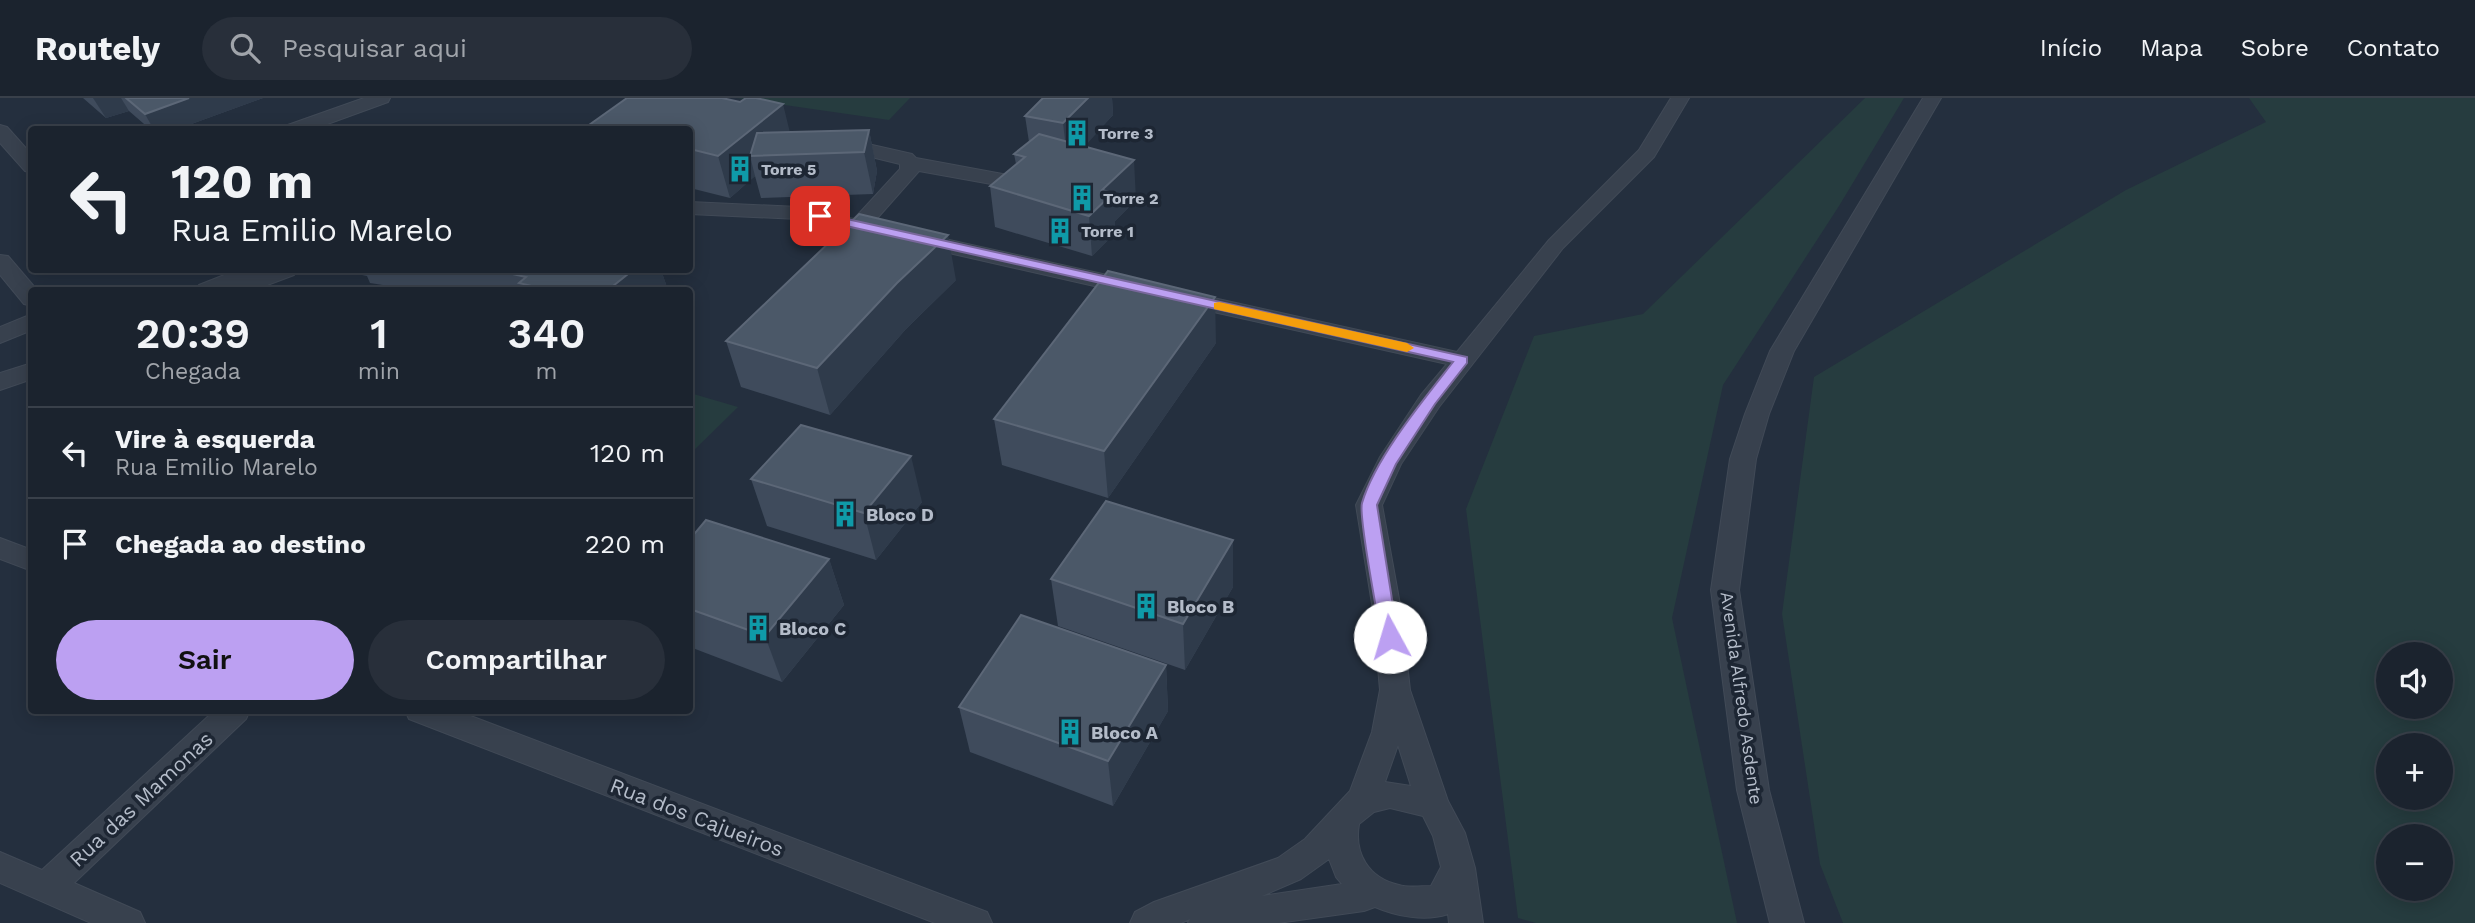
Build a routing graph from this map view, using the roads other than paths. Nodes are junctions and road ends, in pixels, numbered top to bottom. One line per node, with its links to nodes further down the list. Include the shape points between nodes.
1 (381, 98): 4 (street)
2 (1680, 98): 20 (street, via 1647,153 1556,244)
3 (1932, 98): 39 (street, Avenida Alfredo Asdente, via 1782,351 1744,459 1725,590 1752,790)
4 (303, 126)
5 (820, 139): 8 (street, via 905,158)
6 (3, 140): 7 (street)
7 (28, 163)
8 (910, 163): 9 (street); 11 (street, via 910,170)
9 (1008, 181)
10 (693, 208): 11 (street)
11 (867, 218): 20 (street, via 937,234 1020,262)
12 (0, 261): 17 (street)
13 (248, 273): 15 (street)
14 (273, 273): 16 (street)
15 (214, 287)
16 (243, 287)
17 (28, 294)
18 (28, 323): 19 (street)
19 (0, 336)
20 (1462, 360): 25 (street, via 1389,463 1369,505)
21 (28, 372): 22 (street)
22 (0, 382)
23 (0, 548): 24 (street)
24 (28, 559)
25 (1395, 690): 28 (street); 29 (street, via 1387,732)
26 (231, 714): 32 (street, Rua das Mamonas)
27 (430, 714): 35 (street, Rua dos Cajueiros)
28 (1433, 804): 29 (street, via 1396,796 1378,798); 31 (street, via 1449,834)
29 (1355, 811): 33 (street, via 1338,840 1340,866); 36 (street, via 1306,858 1266,878 1167,911)
30 (0, 867): 32 (street)
31 (1458, 868): 33 (street, via 1441,901 1423,908 1382,905); 38 (street)
32 (47, 887): 34 (street)
33 (1364, 896): 37 (street)
34 (128, 923)
35 (975, 923)
36 (1147, 923)
37 (1205, 923)
38 (1466, 923)
39 (1787, 923)

